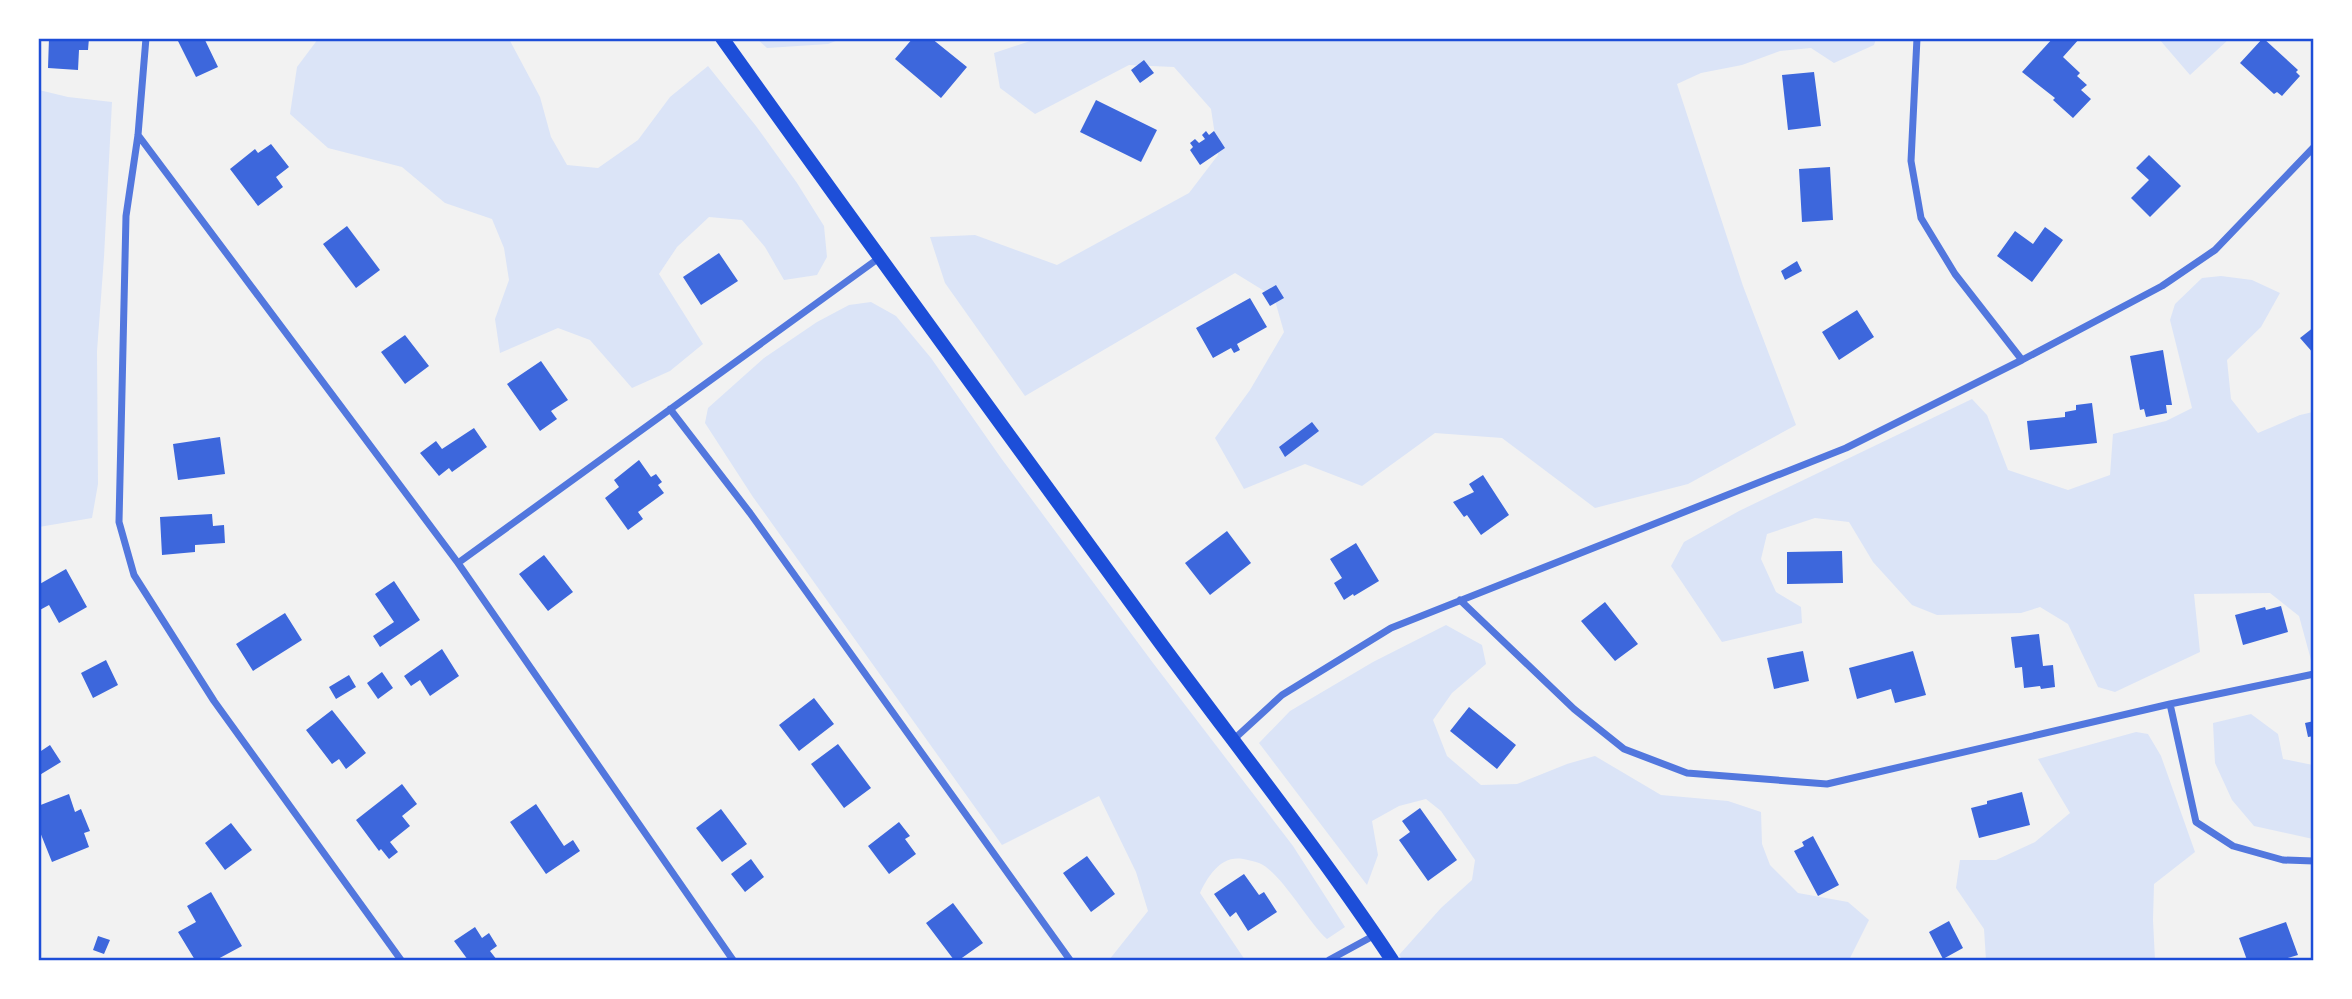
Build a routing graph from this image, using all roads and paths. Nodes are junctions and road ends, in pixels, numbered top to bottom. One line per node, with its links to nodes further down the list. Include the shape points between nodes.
1 (146, 38): 4 (street)
2 (722, 38): 6 (main road)
3 (1917, 38): 7 (street, via 1911,161 1921,218 1955,274)
4 (138, 135): 9 (street); 16 (street, via 126,216 119,522 134,575 214,701)
5 (2314, 147): 7 (street, via 2215,250 2162,286)
6 (879, 258): 8 (street); 13 (main road)
7 (2022, 360): 10 (street, via 1846,448)
8 (670, 409): 9 (street); 18 (street, via 750,513)
9 (458, 563): 17 (street)
10 (1460, 600): 12 (street, via 1574,709 1624,749 1687,773 1826,784); 13 (street, via 1391,628 1282,695)
11 (2314, 674): 12 (street)
12 (2170, 704): 14 (street, via 2196,822 2233,846 2283,860)
13 (1233, 740): 15 (main road)
14 (2314, 861)
15 (1375, 935): 19 (street); 20 (main road)
16 (401, 961)
17 (733, 961)
18 (1070, 961)
19 (1329, 961)
20 (1392, 961)

